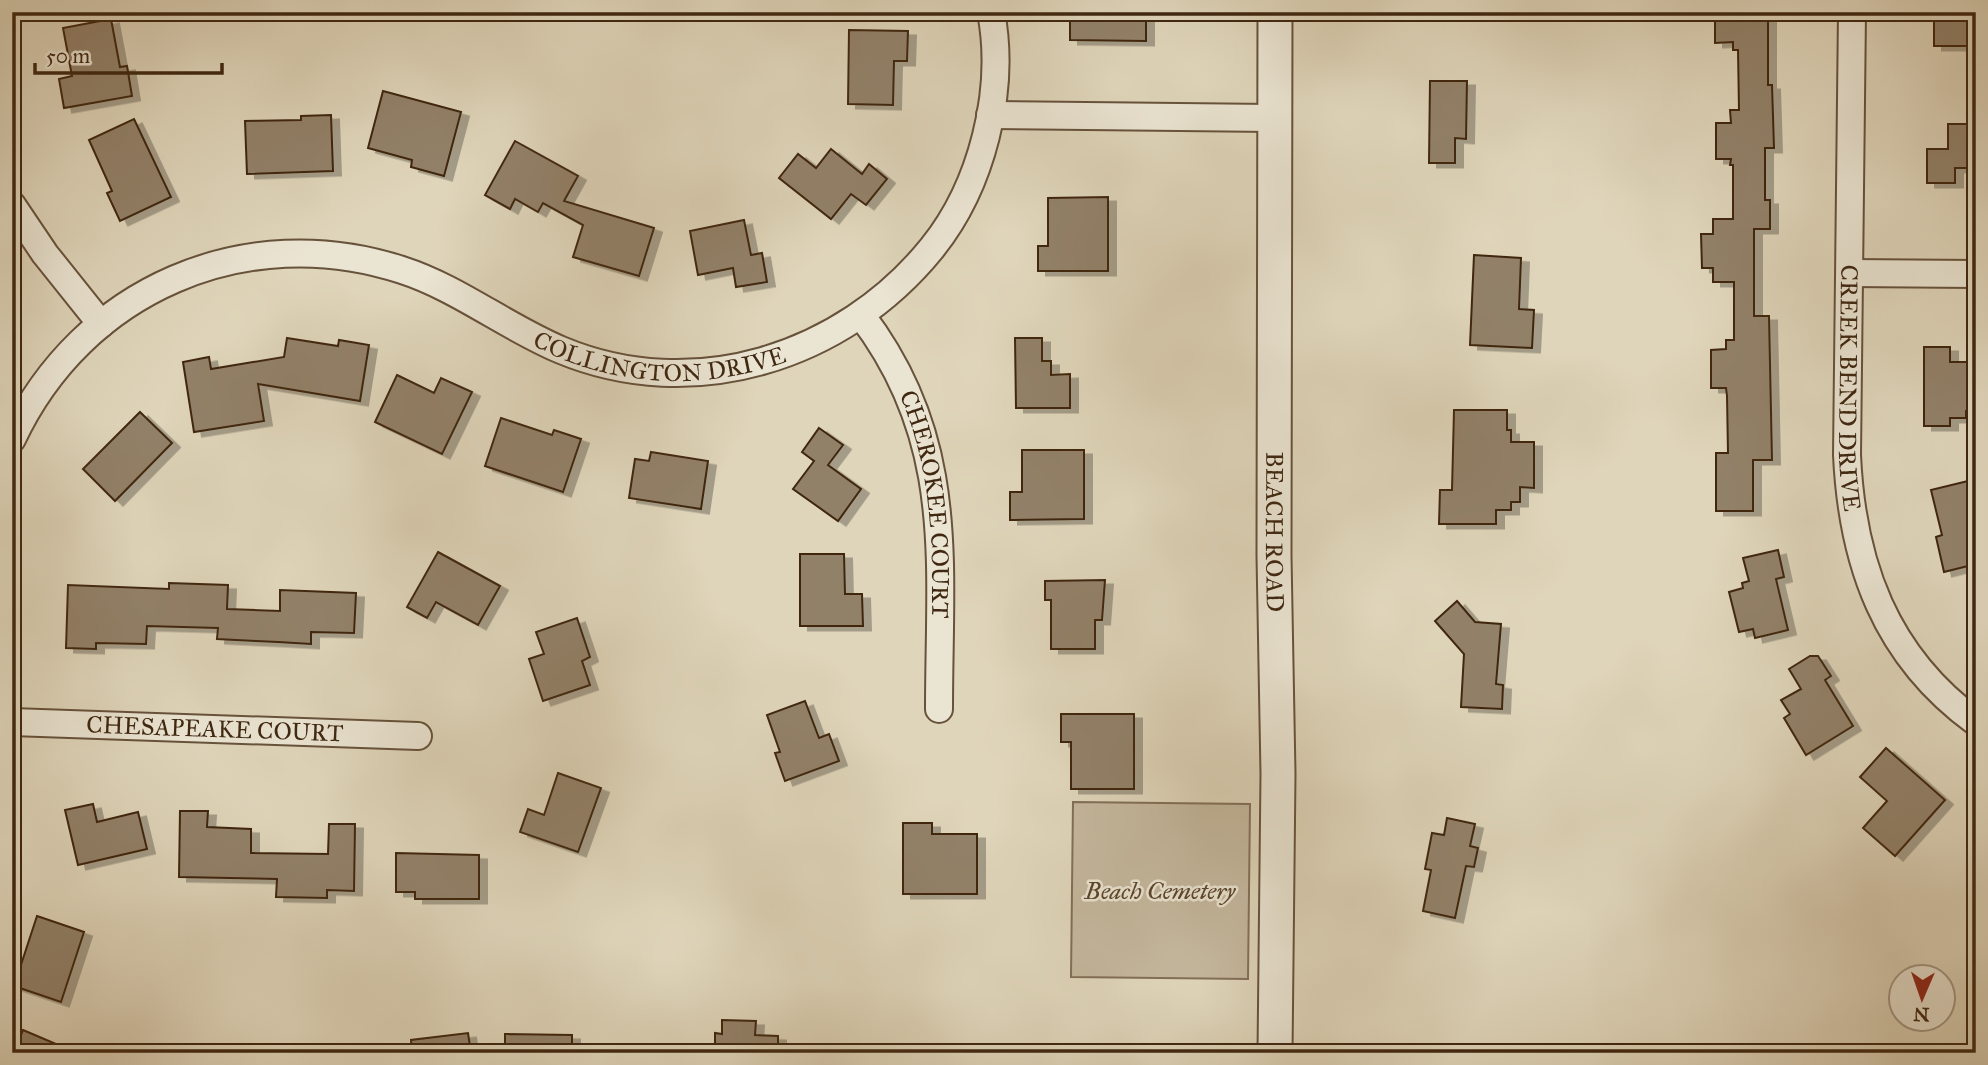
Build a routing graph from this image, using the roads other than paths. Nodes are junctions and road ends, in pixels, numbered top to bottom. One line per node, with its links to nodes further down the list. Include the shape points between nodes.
1 (991, 12): 4 (street, COLLINGTON DRIVE, via 995,62)
2 (1275, 12): 5 (street, BEACH ROAD)
3 (1852, 12): 7 (street, CREEK BEND DRIVE)
4 (990, 115): 5 (street); 9 (street, COLLINGTON DRIVE, via 966,190 936,243 904,279)
5 (1274, 118): 16 (street, BEACH ROAD)
6 (12, 205): 10 (street, via 37,245)
7 (1850, 273): 8 (street); 14 (street, CREEK BEND DRIVE, via 1847,465 1861,559 1897,639 1934,684)
8 (1976, 274)
9 (860, 315): 10 (street, COLLINGTON DRIVE, via 802,350 742,368 702,373 630,370 562,351 405,271 369,261 300,253 232,260 194,271 160,284); 12 (street, CHEROKEE COURT, via 905,383 929,452 937,522)
10 (101, 324): 11 (street, COLLINGTON DRIVE, via 55,369)
11 (12, 439)
12 (939, 709)
13 (12, 722): 15 (street, CHESAPEAKE COURT)
14 (1976, 722)
15 (418, 736)
16 (1275, 1053)

